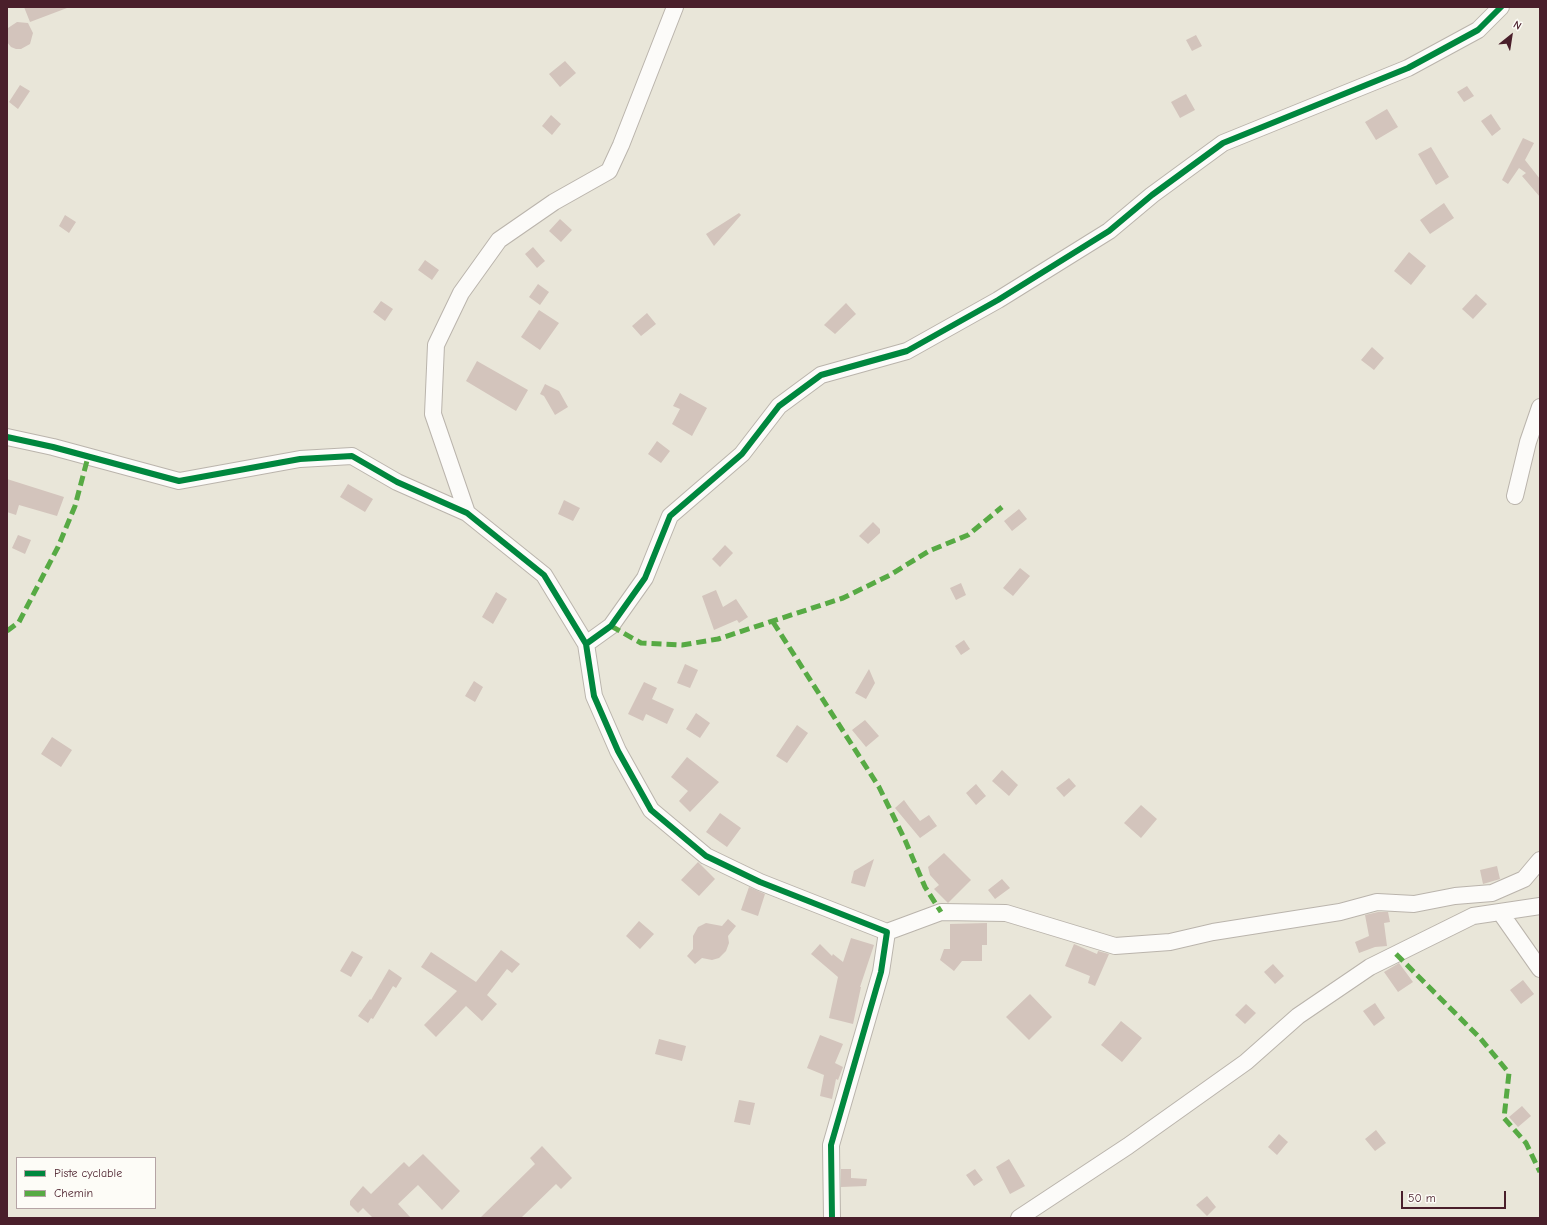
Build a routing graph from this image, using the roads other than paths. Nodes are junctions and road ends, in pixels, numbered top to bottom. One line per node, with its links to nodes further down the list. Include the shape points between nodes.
1 (675, 7): 6 (street, via 621,145 608,171 554,202 499,240 461,293 436,345 433,414)
2 (1501, 7): 7 (street, via 1478,30 1408,68 1223,143 1152,195 1109,231 998,300 907,351 821,375 779,406 742,454 670,516 645,578 611,626)
3 (1540, 407): 5 (street, via 1528,442)
4 (7, 437): 6 (street, via 179,481 300,459 352,456 397,482)
5 (1515, 496)
6 (467, 513): 7 (street, via 544,575)
7 (586, 644): 11 (street, via 594,696 618,751 651,810 706,856 760,882)
8 (1540, 860): 11 (street, via 1524,879 1492,893 1455,896 1414,904 1377,902 1340,912 1213,932 1170,942 1115,946 1006,913 941,912)
9 (1540, 906): 10 (street)
10 (1500, 912): 12 (street); 14 (street, via 1473,916 1370,967 1298,1016 1246,1062 1128,1146)
11 (887, 932): 13 (street, via 881,972 832,1145)
12 (1540, 969)
13 (832, 1218)
14 (1019, 1218)

